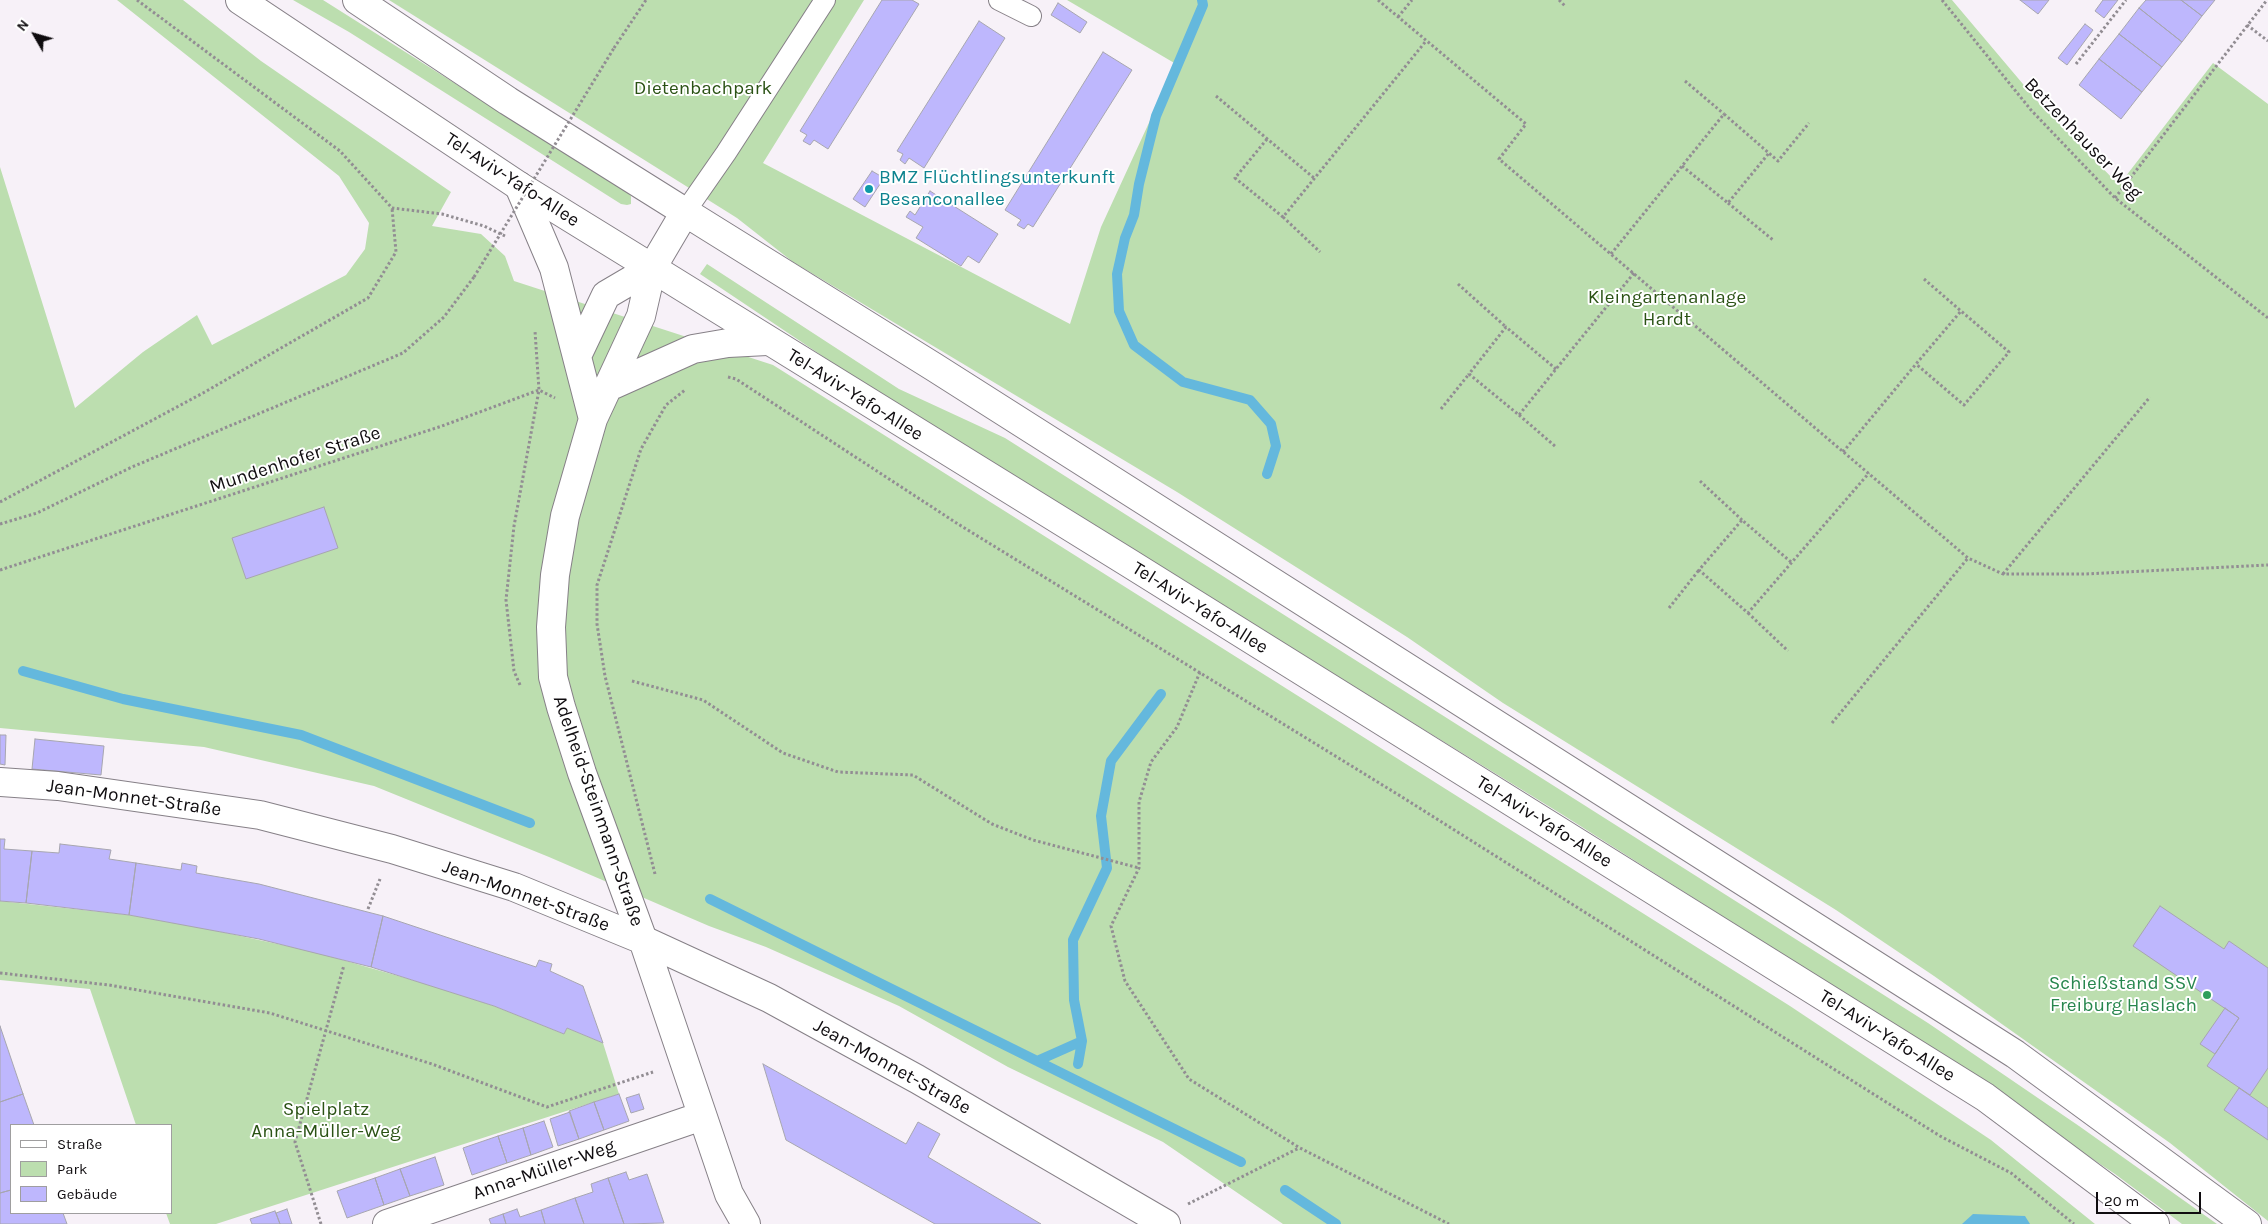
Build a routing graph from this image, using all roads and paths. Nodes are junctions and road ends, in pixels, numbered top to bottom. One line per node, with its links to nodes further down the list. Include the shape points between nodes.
1 (137, 0): 31 (path, via 340,151)
2 (240, 0): 28 (main road, Tel-Aviv-Yafo-Allee)
3 (357, 0): 32 (main road, via 508,101)
4 (646, 0): 65 (path, bridge, via 474,277 444,317 402,353 132,467 37,514)
5 (825, 0): 32 (lane)
6 (999, 0): 14 (lane)
7 (1378, 0): 15 (path)
8 (1412, 0): 15 (path)
9 (1559, 0): 13 (path)
10 (1942, 0): 29 (path, Betzenhauser Weg, via 2031,110)
11 (2126, 0): 19 (path)
12 (2267, 0): 16 (path)
13 (1565, 6)
14 (1031, 16)
15 (1398, 17): 17 (path)
16 (2247, 25): 18 (path); 29 (path)
17 (1426, 41): 27 (path); 37 (path, via 1526,124 1500,159)
18 (2268, 41)
19 (2076, 64)
20 (1685, 81): 22 (path)
21 (1216, 96): 24 (path)
22 (1724, 114): 25 (path); 26 (path)
23 (1809, 123): 25 (path, via 1778,161)
24 (1267, 139): 27 (path); 33 (path, via 1235,178)
25 (1769, 153): 30 (path)
26 (1682, 166): 30 (path); 37 (path)
27 (1314, 178): 33 (path)
28 (519, 186): 38 (main road, Tel-Aviv-Yafo-Allee); 47 (main road, via 554,268)
29 (2115, 198): 43 (path, Betzenhauser Weg)
30 (1728, 203): 34 (path)
31 (392, 208): 35 (path, via 442,214 484,226); 63 (path, via 396,252 368,298 202,393)
32 (685, 212): 38 (main road); 97 (main road, via 2015,1054)
33 (1282, 217): 36 (path)
34 (1773, 240)
35 (512, 242)
36 (1320, 252)
37 (1612, 254): 39 (path)
38 (652, 268): 46 (main road, Tel-Aviv-Yafo-Allee); 47 (main road, via 606,294); 52 (main road, Adelheid-Steinmann-Straße, via 641,316)
39 (1634, 273): 49 (path); 60 (path)
40 (1924, 279): 42 (path)
41 (1458, 284): 45 (path)
42 (1961, 311): 48 (path); 48 (path, via 2009,352 1964,404)
43 (2268, 318)
44 (534, 324): 54 (path)
45 (1506, 328): 49 (path); 50 (path)
46 (767, 341): 52 (main road, via 693,349); 96 (main road, Tel-Aviv-Yafo-Allee, via 1985,1097)
47 (577, 356): 58 (main road)
48 (1916, 364): 60 (path)
49 (1556, 370): 57 (path)
50 (1469, 374): 56 (path); 57 (path)
51 (726, 377): 75 (path, via 736,379 958,524)
52 (606, 388): 58 (main road, Adelheid-Steinmann-Straße)
53 (687, 388): 80 (path, via 666,404 641,449 598,585 597,624 605,676)
54 (539, 390): 58 (path); 69 (path, Mundenhofer Straße, via 442,426)
55 (2150, 397): 71 (path)
56 (1440, 409)
57 (1519, 415): 59 (path)
58 (593, 418): 81 (main road, Adelheid-Steinmann-Straße, via 565,516 555,575 551,627 553,677 582,773)
59 (1556, 447)
60 (1843, 452): 61 (path)
61 (1869, 473): 66 (path); 67 (path)
62 (1700, 481): 64 (path)
63 (0, 502)
64 (1742, 520): 67 (path); 70 (path)
65 (0, 524)
66 (1968, 558): 71 (path); 77 (path)
67 (1791, 562): 73 (path)
68 (2268, 565): 71 (path, via 2085,574)
69 (0, 570)
70 (1698, 570): 72 (path); 73 (path)
71 (2003, 574)
72 (1669, 608)
73 (1748, 613): 74 (path)
74 (1788, 652)
75 (1200, 672): 79 (path, via 1177,727 1150,762 1139,802); 95 (path, via 1940,1136 2011,1173)
76 (632, 681): 79 (path, via 703,700 783,753 838,772 913,775 992,824 1033,840)
77 (1832, 722)
78 (0, 782): 81 (main road, Jean-Monnet-Straße, via 58,786 260,816 392,849 514,887)
79 (1139, 868): 87 (path, via 1111,926 1125,981 1189,1079)
80 (657, 881)
81 (643, 940): 85 (main road, Adelheid-Steinmann-Straße); 89 (main road, Jean-Monnet-Straße, via 769,998)
82 (344, 964): 84 (path)
83 (0, 973): 84 (path, via 109,985 270,1013)
84 (327, 1030): 85 (path, via 432,1064 547,1107); 90 (path, via 294,1142)
85 (685, 1062): 86 (main road, Adelheid-Steinmann-Straße)
86 (702, 1116): 88 (main road, Adelheid-Steinmann-Straße); 91 (main road, Anna-Müller-Weg)
87 (1300, 1148): 89 (path); 94 (path)
88 (729, 1194): 92 (main road, Adelheid-Steinmann-Straße); 93 (main road, Adelheid-Steinmann-Straße)
89 (1162, 1221)
90 (321, 1224)
91 (387, 1224)
92 (733, 1224)
93 (746, 1224)
94 (1449, 1224)
95 (2074, 1224)
96 (2155, 1224)
97 (2247, 1224)

